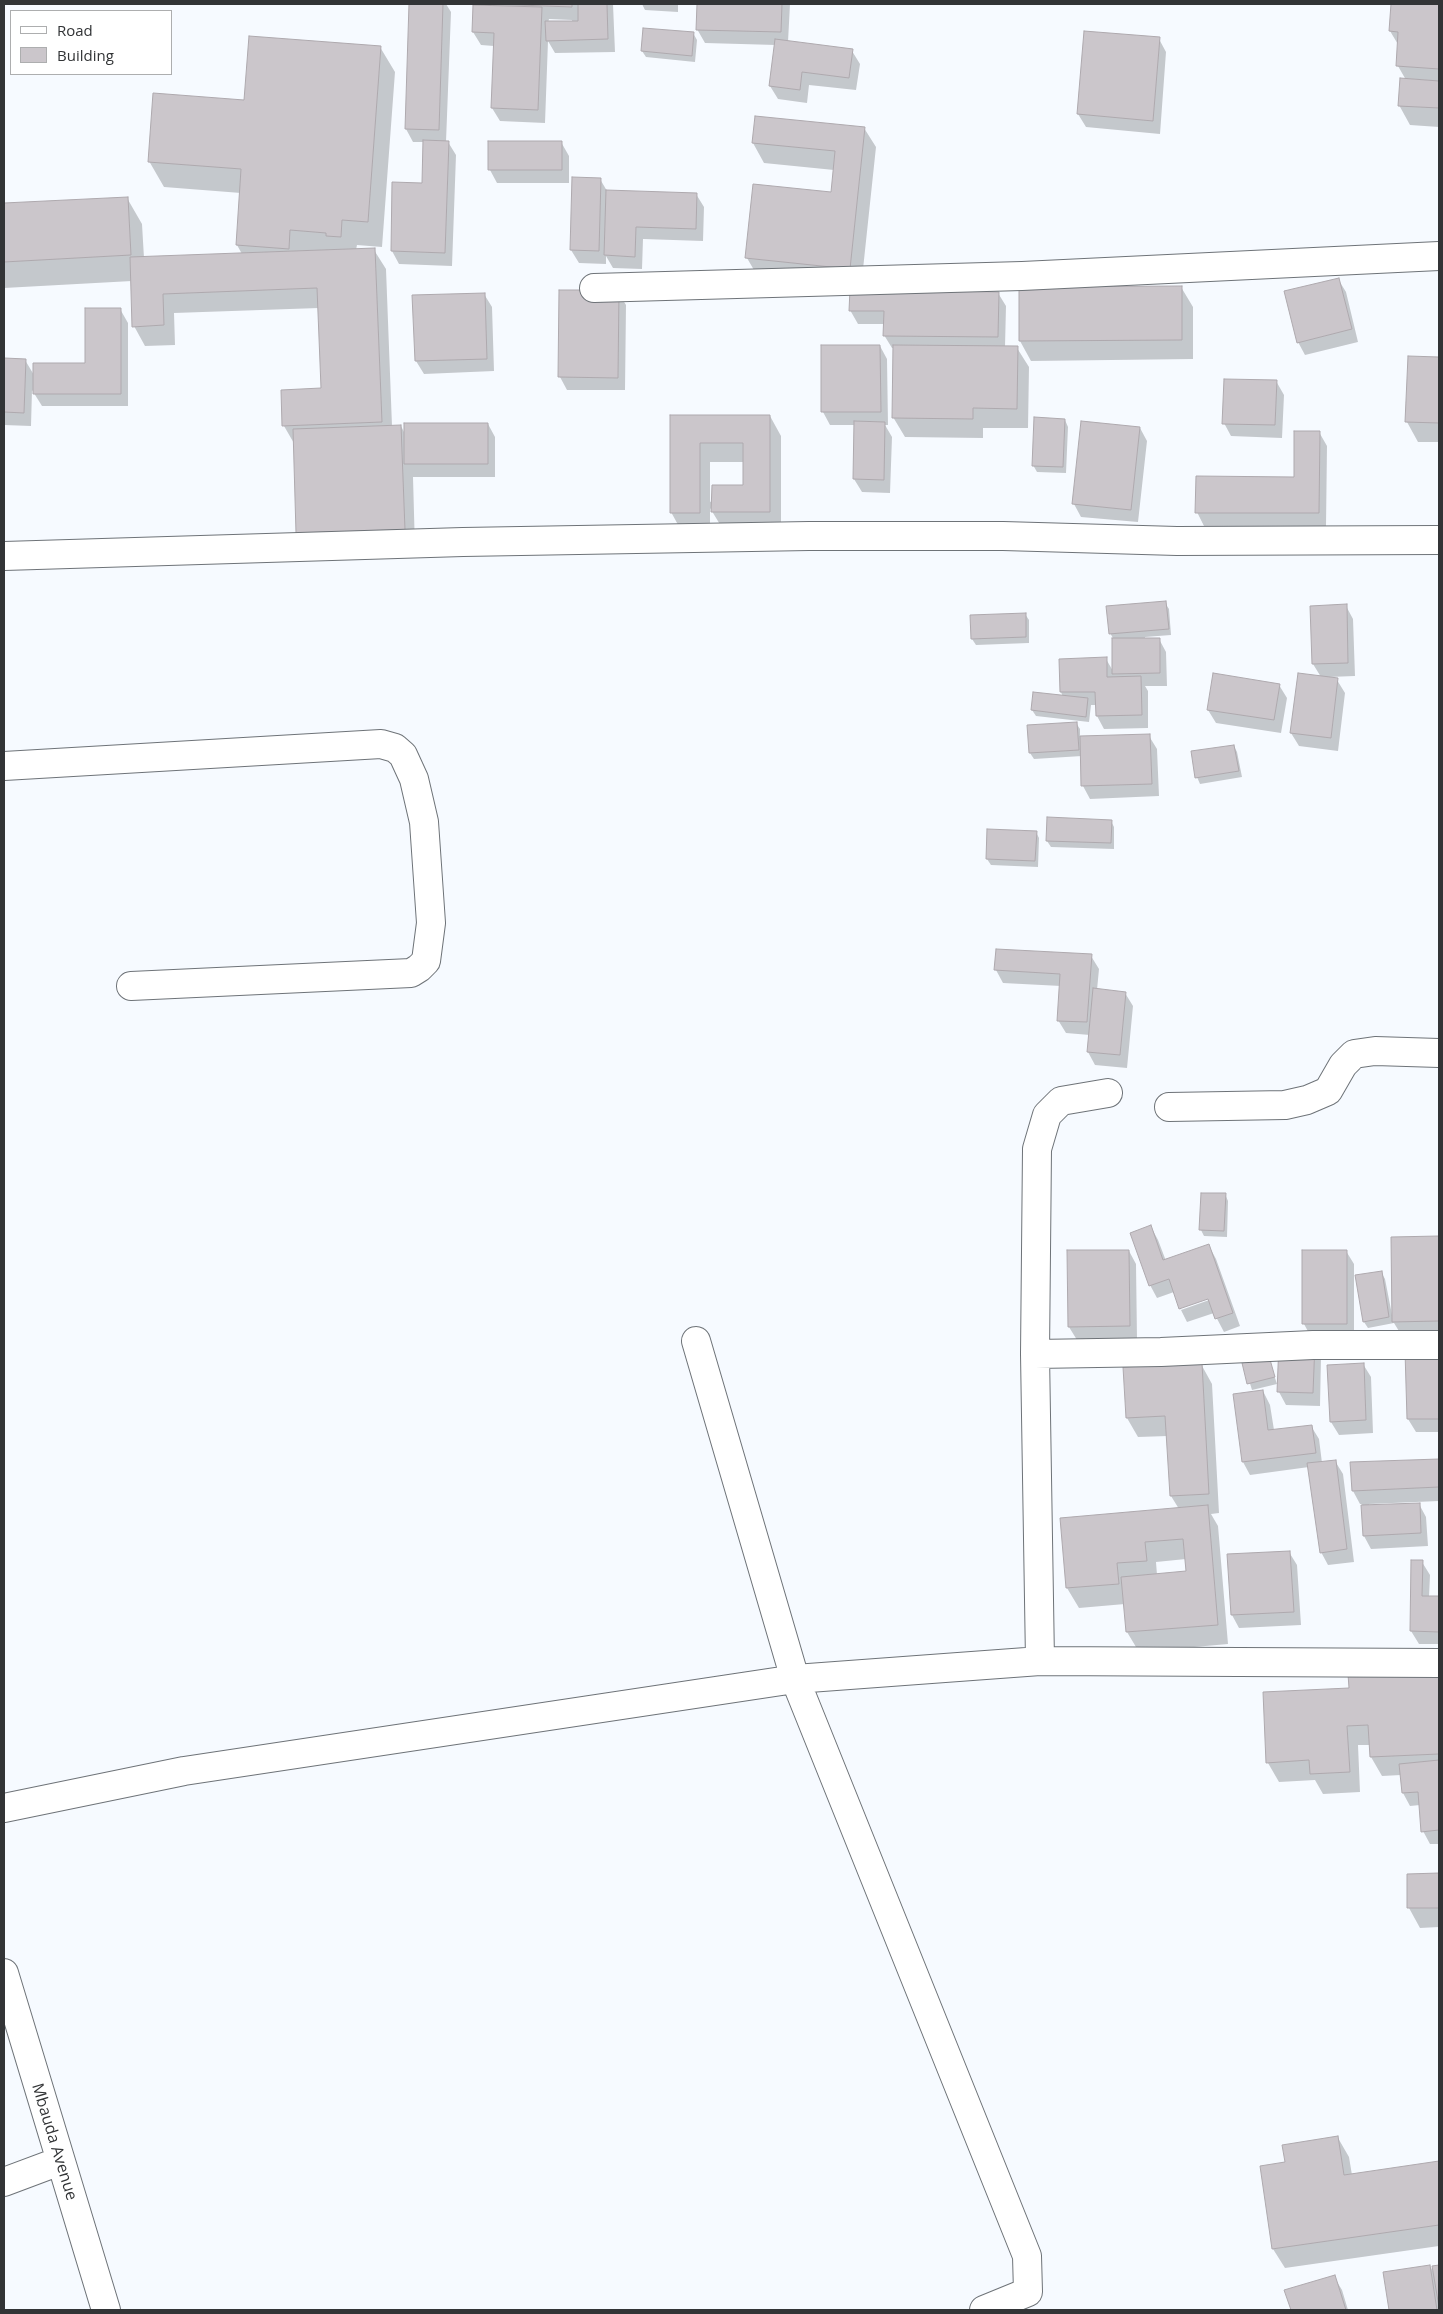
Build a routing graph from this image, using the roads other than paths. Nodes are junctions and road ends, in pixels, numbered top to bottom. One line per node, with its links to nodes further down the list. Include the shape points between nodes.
1 (1439, 256): 2 (street, via 1022,276)
2 (594, 288)
3 (1439, 540): 4 (street, via 1178,541 1003,536 809,536 463,542)
4 (4, 556)
5 (4, 766): 6 (street, via 381,744 395,748 403,755 414,779 424,822 432,923 426,961 419,968 411,973)
6 (130, 986)
7 (1439, 1053): 9 (street, via 1375,1051 1354,1054 1343,1065 1328,1091 1285,1105)
8 (1108, 1092): 12 (street, via 1061,1102 1048,1116 1037,1149)
9 (1169, 1107)
10 (696, 1341): 15 (street)
11 (1439, 1345): 12 (street, via 1313,1345)
12 (1035, 1354): 13 (street)
13 (1040, 1661): 14 (street); 15 (street)
14 (1439, 1663)
15 (795, 1679): 16 (street, via 184,1770); 21 (street, via 1027,2256 1028,2292)
16 (4, 1808)
17 (4, 1973): 18 (street, Mbauda Avenue)
18 (60, 2161): 19 (street); 20 (street, Mbauda Avenue)
19 (4, 2182)
20 (106, 2310)
21 (984, 2310)

